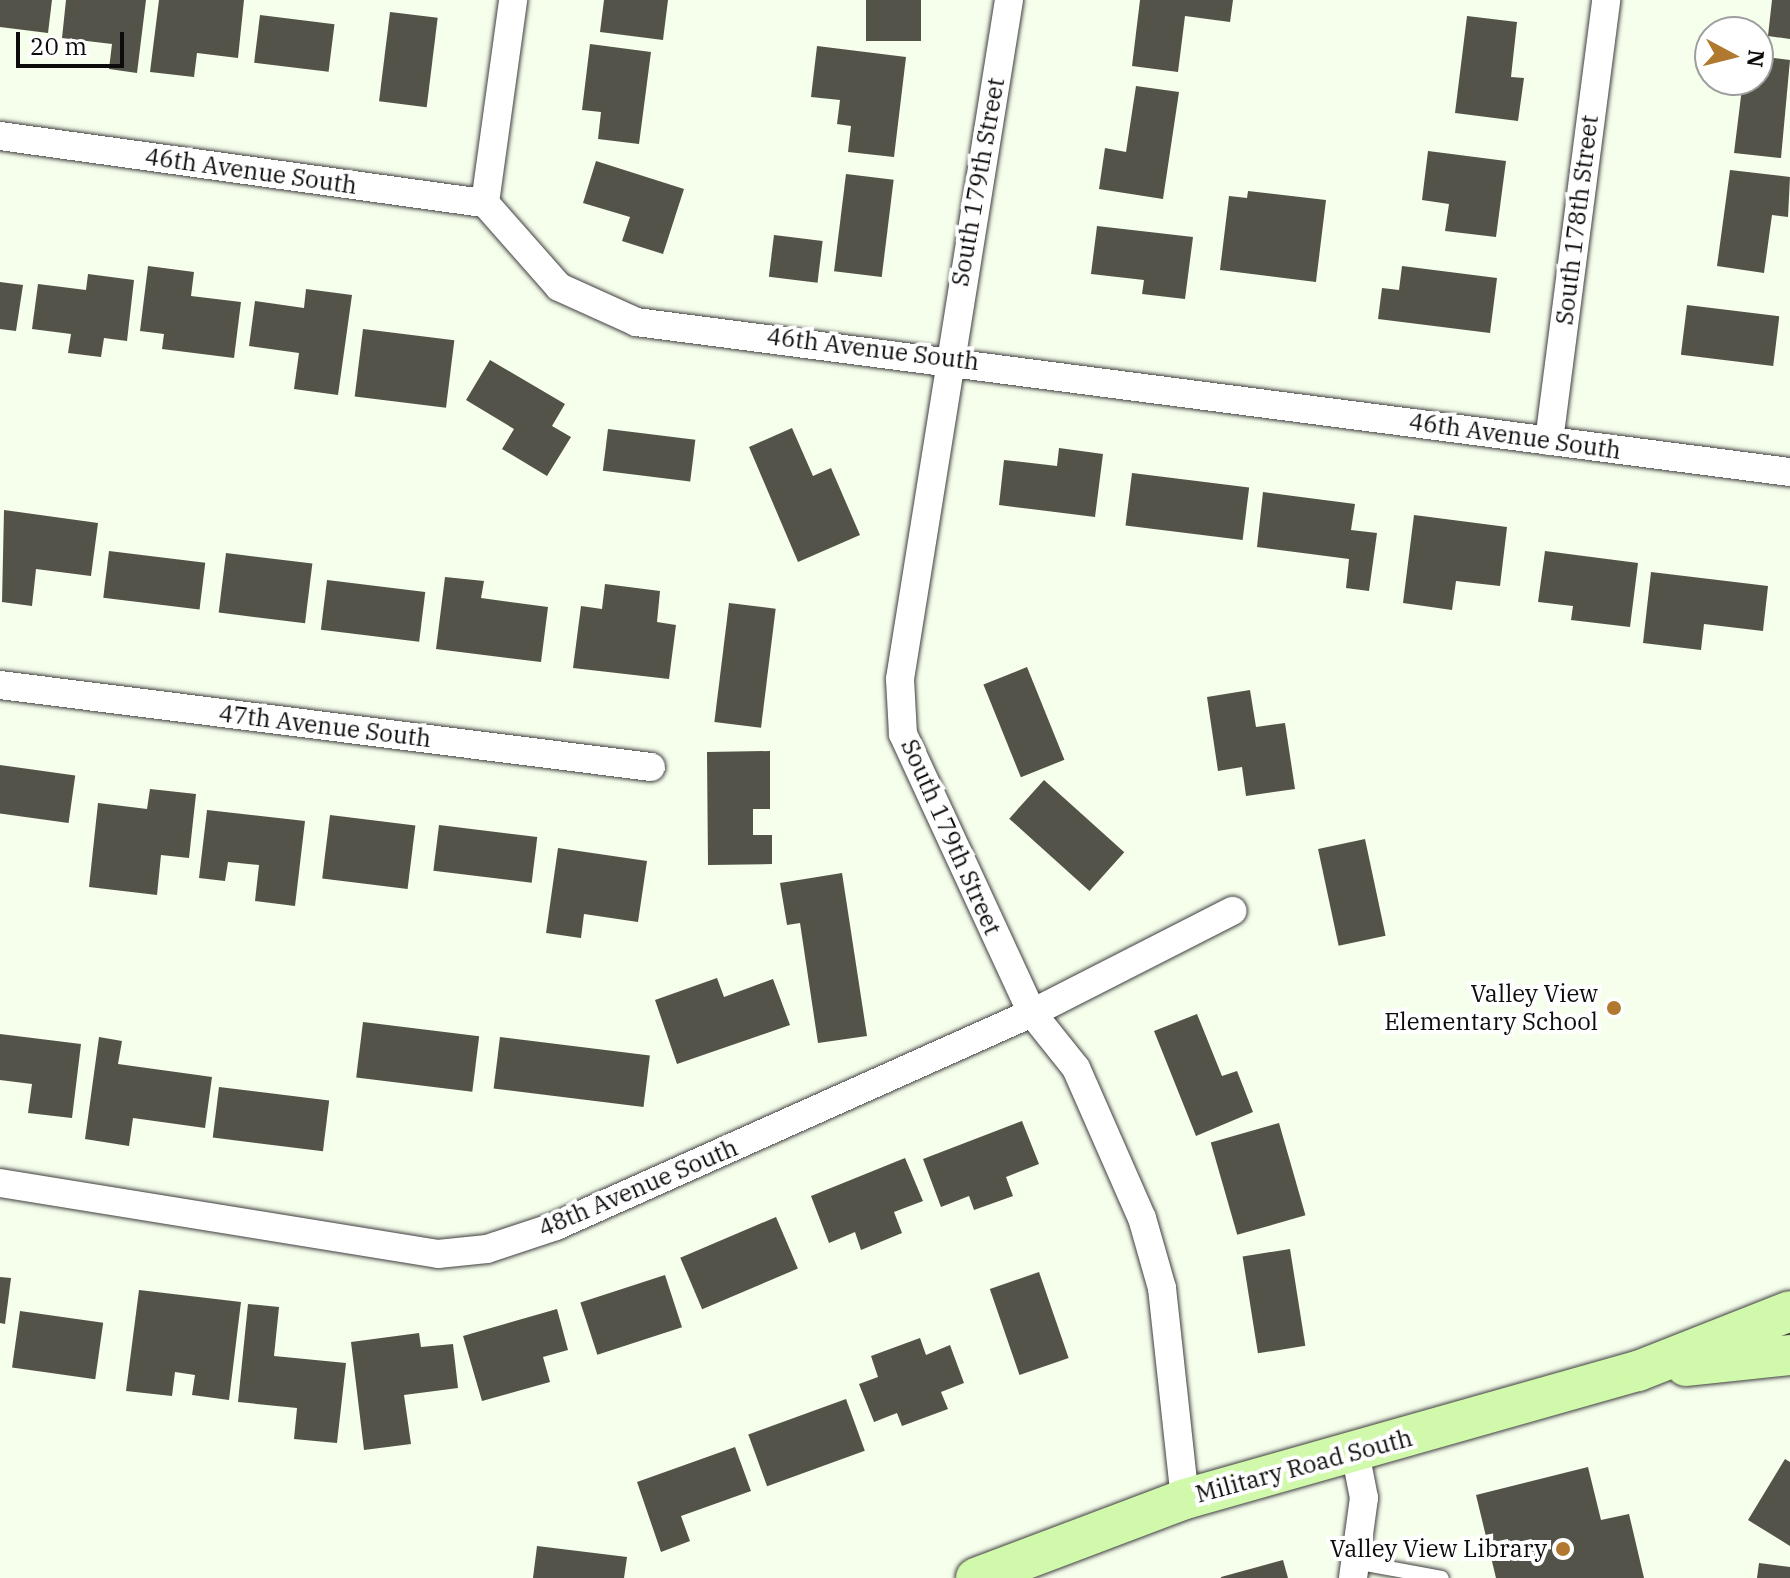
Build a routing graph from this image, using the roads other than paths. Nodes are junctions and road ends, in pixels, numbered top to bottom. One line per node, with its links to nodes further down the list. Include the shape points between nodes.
1 (513, 0): 5 (street)
2 (1009, 0): 6 (street, South 179th Street)
3 (1606, 0): 7 (street, South 178th Street)
4 (0, 136): 5 (street, 46th Avenue South)
5 (485, 203): 6 (street, 46th Avenue South, via 559,287 636,322)
6 (948, 358): 7 (street, 46th Avenue South); 12 (street, South 179th Street, via 900,679 903,734)
7 (1549, 441): 8 (street, 46th Avenue South)
8 (1790, 472)
9 (0, 685): 10 (street, 47th Avenue South)
10 (651, 767)
11 (1232, 911): 12 (street, 48th Avenue South)
12 (1032, 1013): 13 (street, 48th Avenue South, via 556,1226 487,1249 438,1254); 18 (street, South 179th Street, via 1076,1068 1142,1218 1162,1288)
13 (0, 1183)
14 (1790, 1311): 16 (main road, Military Road South)
15 (1790, 1355): 16 (main road, Military Road South)
16 (1638, 1371): 17 (main road, Military Road South)
17 (1355, 1452): 18 (main road, Military Road South); 19 (street, via 1364,1498)
18 (1185, 1499): 20 (main road, Military Road South)
19 (1354, 1570): 21 (lane)
20 (976, 1578)
21 (1442, 1578)

